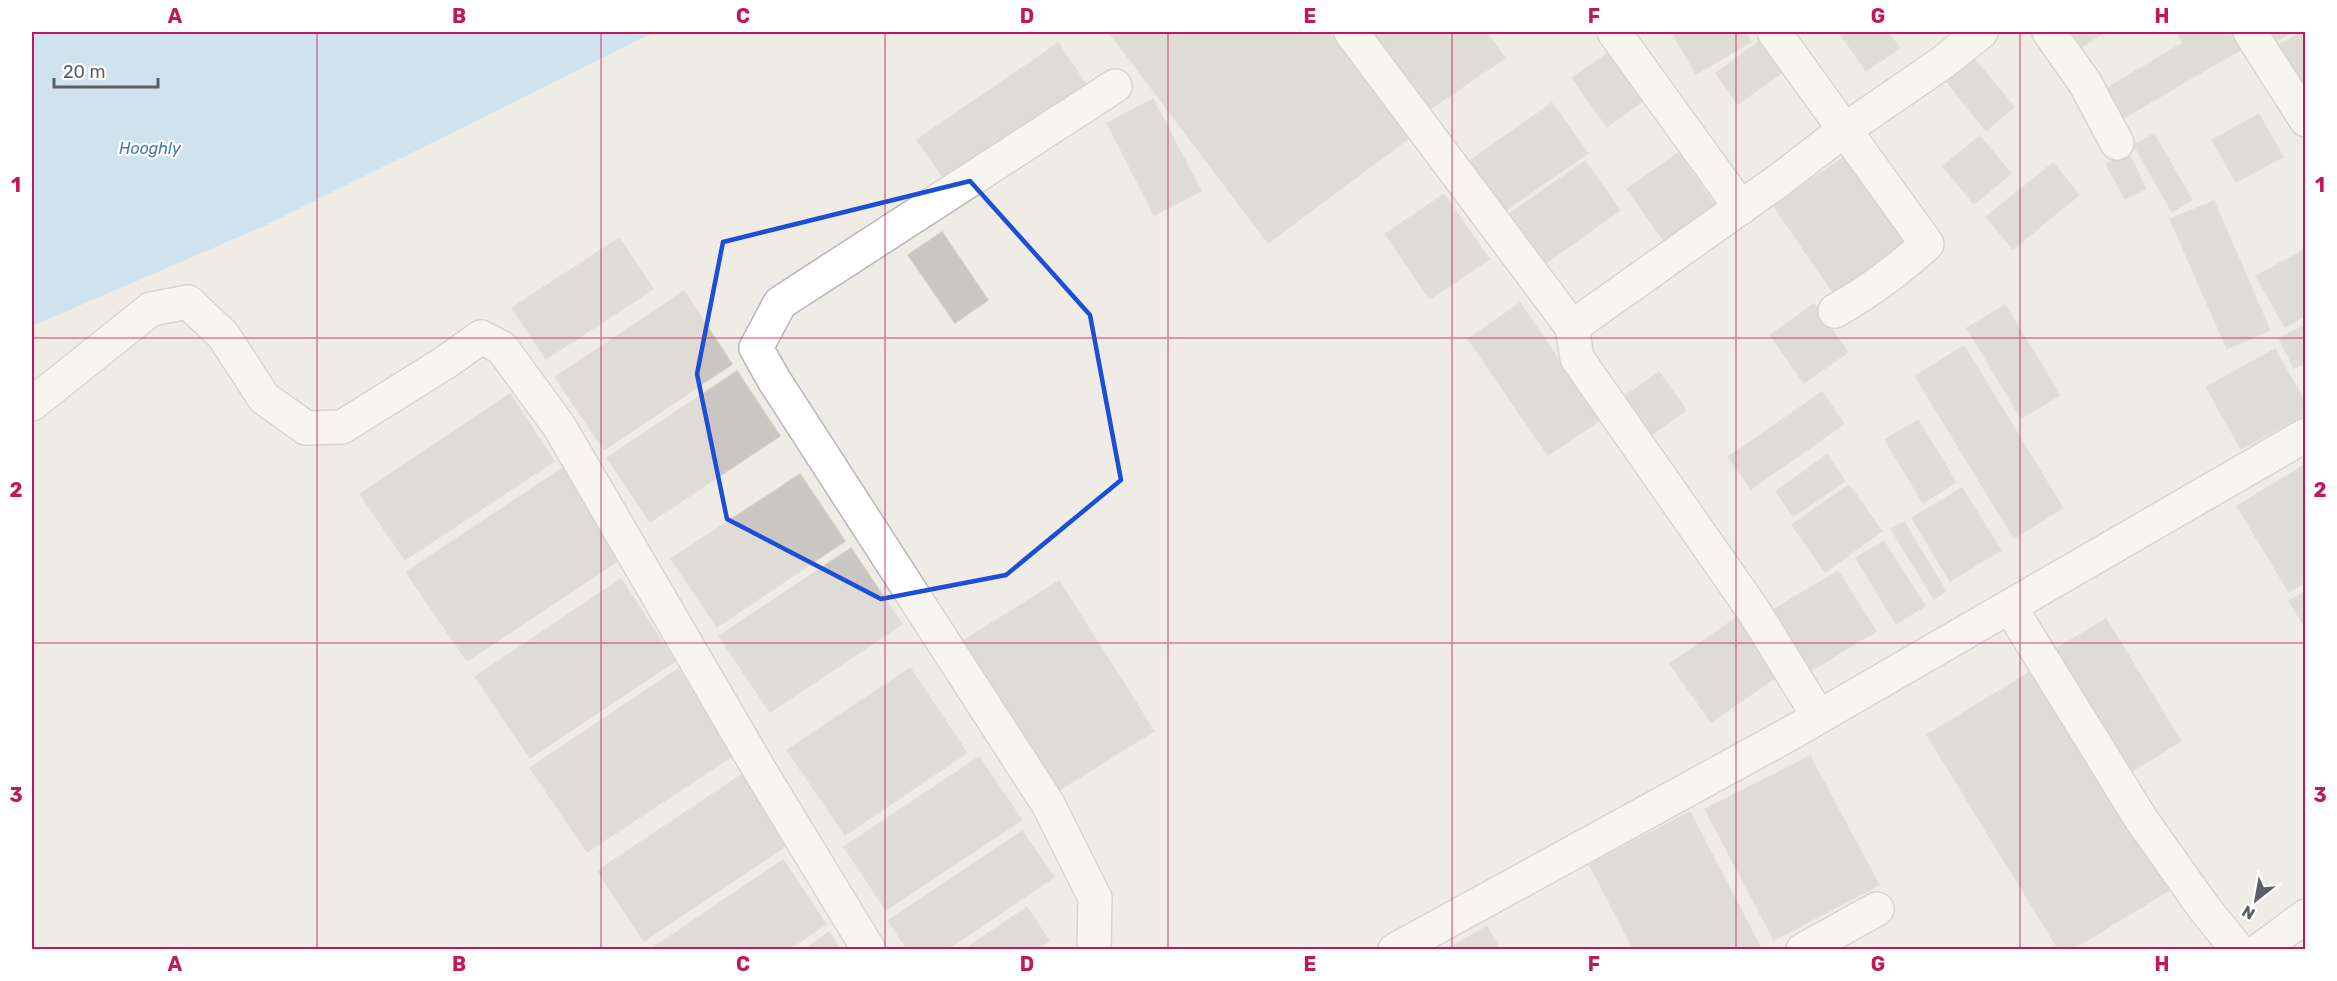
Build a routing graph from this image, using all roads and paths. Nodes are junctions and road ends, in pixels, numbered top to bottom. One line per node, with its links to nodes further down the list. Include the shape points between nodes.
1 (1351, 32): 13 (street)
2 (1614, 32): 11 (street)
3 (1774, 32): 9 (street)
4 (1982, 32): 9 (street)
5 (2049, 32): 10 (street, via 2085,83)
6 (2250, 32): 8 (street)
7 (1115, 86): 21 (street, via 780,303 756,348 1048,804 1095,898)
8 (2306, 120)
9 (1843, 130): 11 (street); 12 (street, via 1927,244 1873,288)
10 (2117, 143)
11 (1741, 208): 13 (street)
12 (1835, 311)
13 (1572, 327): 17 (street, via 1577,358 1753,610)
14 (32, 404): 20 (street, via 151,309 188,302 223,335 264,398 306,428 342,427 481,336 502,348 559,426)
15 (2306, 435): 16 (street)
16 (2010, 607): 17 (street); 24 (street, via 2141,819)
17 (1819, 717): 22 (street)
18 (1877, 909): 23 (street)
19 (2306, 916): 25 (street)
20 (869, 950)
21 (1094, 950)
22 (1395, 950)
23 (1803, 950)
24 (2238, 950)
25 (2260, 950)

